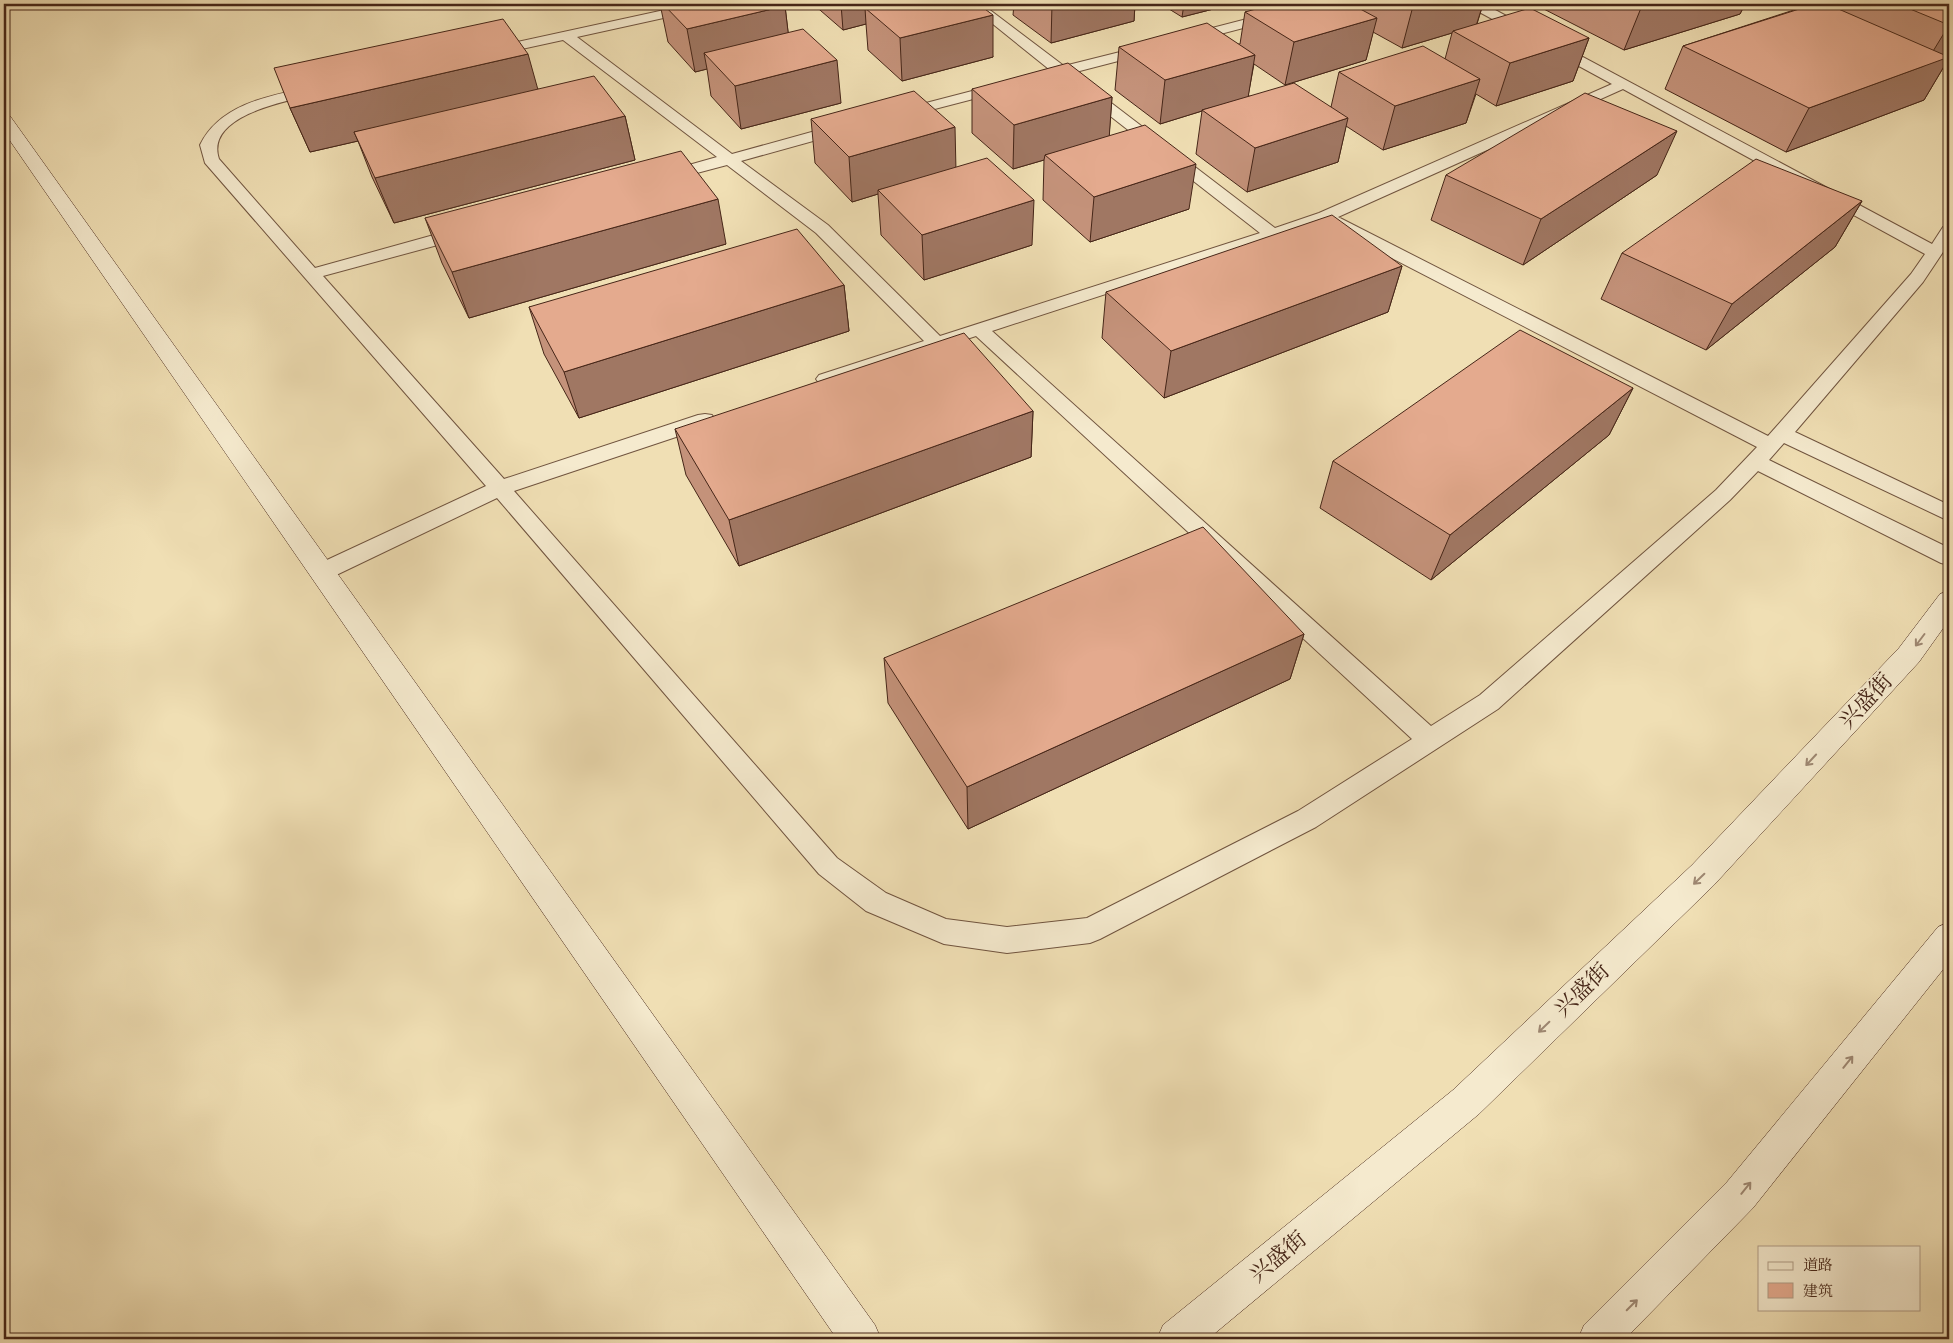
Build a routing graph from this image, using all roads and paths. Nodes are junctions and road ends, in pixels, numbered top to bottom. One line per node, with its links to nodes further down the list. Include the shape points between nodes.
1 (708, 4): 5 (lane)
2 (974, 4): 7 (lane)
3 (1319, 4): 7 (lane)
4 (1475, 4): 10 (lane)
5 (565, 35): 6 (lane); 15 (lane)
6 (480, 54)
7 (1061, 72): 8 (lane); 20 (lane)
8 (1032, 79)
9 (1014, 84): 12 (lane)
10 (1623, 84): 17 (lane); 21 (lane)
11 (327, 88): 22 (lane, via 252,106 215,132 208,146 211,160)
12 (881, 119)
13 (4, 120): 31 (main road)
14 (862, 124): 15 (lane)
15 (729, 158): 16 (lane); 24 (lane, via 822,229)
16 (644, 182)
17 (1325, 217): 20 (lane); 27 (lane)
18 (483, 227): 22 (lane)
19 (1949, 231): 21 (lane)
20 (1272, 234): 23 (lane)
21 (1935, 252): 27 (lane, via 1917,278)
22 (312, 274): 28 (lane)
23 (978, 328): 24 (lane); 33 (lane)
24 (936, 342): 25 (lane)
25 (813, 384)
26 (718, 415): 28 (lane)
27 (1770, 448): 29 (lane); 30 (lane); 33 (lane, via 1716,502 1488,702)
28 (500, 488): 31 (lane); 33 (lane, via 828,866 876,902 944,931 1007,940 1090,930 1307,819)
29 (1949, 514)
30 (1949, 557)
31 (322, 572): 35 (main road)
32 (1949, 601): 36 (main road, 兴盛街, one-way to 36, via 1909,655 1702,876 1466,1102)
33 (1430, 740)
34 (1949, 937): 37 (main road, one-way to 34, via 1740,1195)
35 (861, 1339)
36 (1177, 1339)
37 (1598, 1339)

